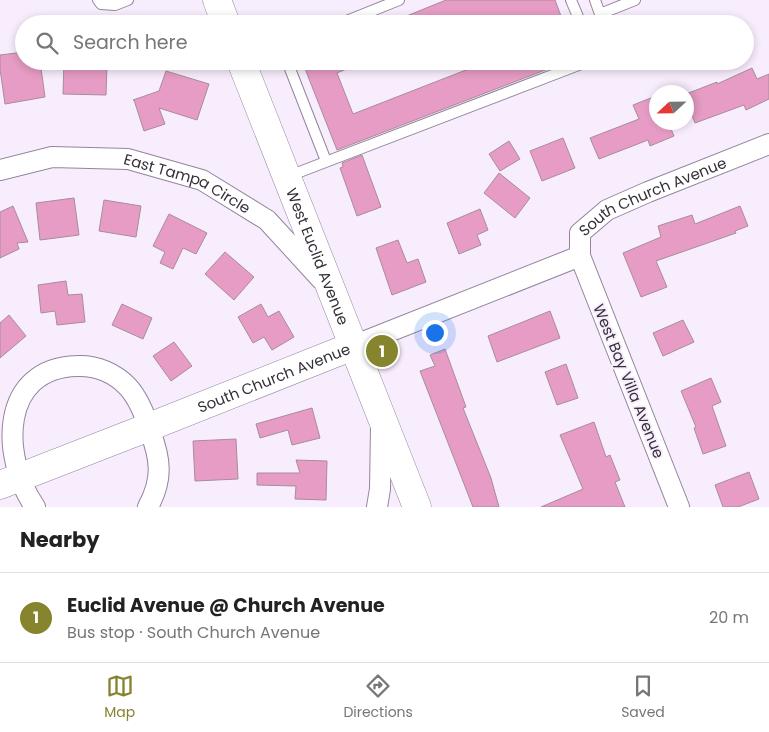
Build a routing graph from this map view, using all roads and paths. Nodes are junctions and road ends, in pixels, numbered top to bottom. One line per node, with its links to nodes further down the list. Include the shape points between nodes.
1 (98, 0): 2 (lane, via 101,4 115,5)
2 (128, 0)
3 (217, 0): 9 (street)
4 (399, 0): 10 (lane)
5 (571, 0): 11 (lane)
6 (595, 0): 8 (lane, via 600,14)
7 (635, 0): 8 (lane)
8 (623, 2)
9 (223, 15)
10 (362, 15)
11 (577, 15)
12 (247, 70): 18 (street, West Euclid Avenue)
13 (291, 70): 16 (lane)
14 (565, 70): 16 (lane)
15 (769, 144): 19 (street, South Church Avenue, via 607,210 580,233)
16 (326, 161): 18 (lane)
17 (0, 170): 20 (street, East Tampa Circle, via 52,157 128,159 202,180 267,220 318,273)
18 (286, 177): 20 (street, West Euclid Avenue)
19 (580, 256): 21 (street, South Church Avenue); 29 (street, West Bay Villa Avenue)
20 (335, 300): 21 (street, West Euclid Avenue)
21 (353, 346): 22 (street, West Euclid Avenue); 23 (street, South Church Avenue)
22 (381, 417): 27 (street); 28 (street, West Euclid Avenue)
23 (149, 427): 24 (street, South Church Avenue); 24 (street, via 139,402 127,386 109,373 88,365 64,366 42,373 24,389 16,405 10,429); 26 (street, via 159,470 156,492)
24 (9, 481): 25 (street)
25 (35, 507)
26 (148, 507)
27 (377, 507)
28 (417, 507)
29 (679, 507)

